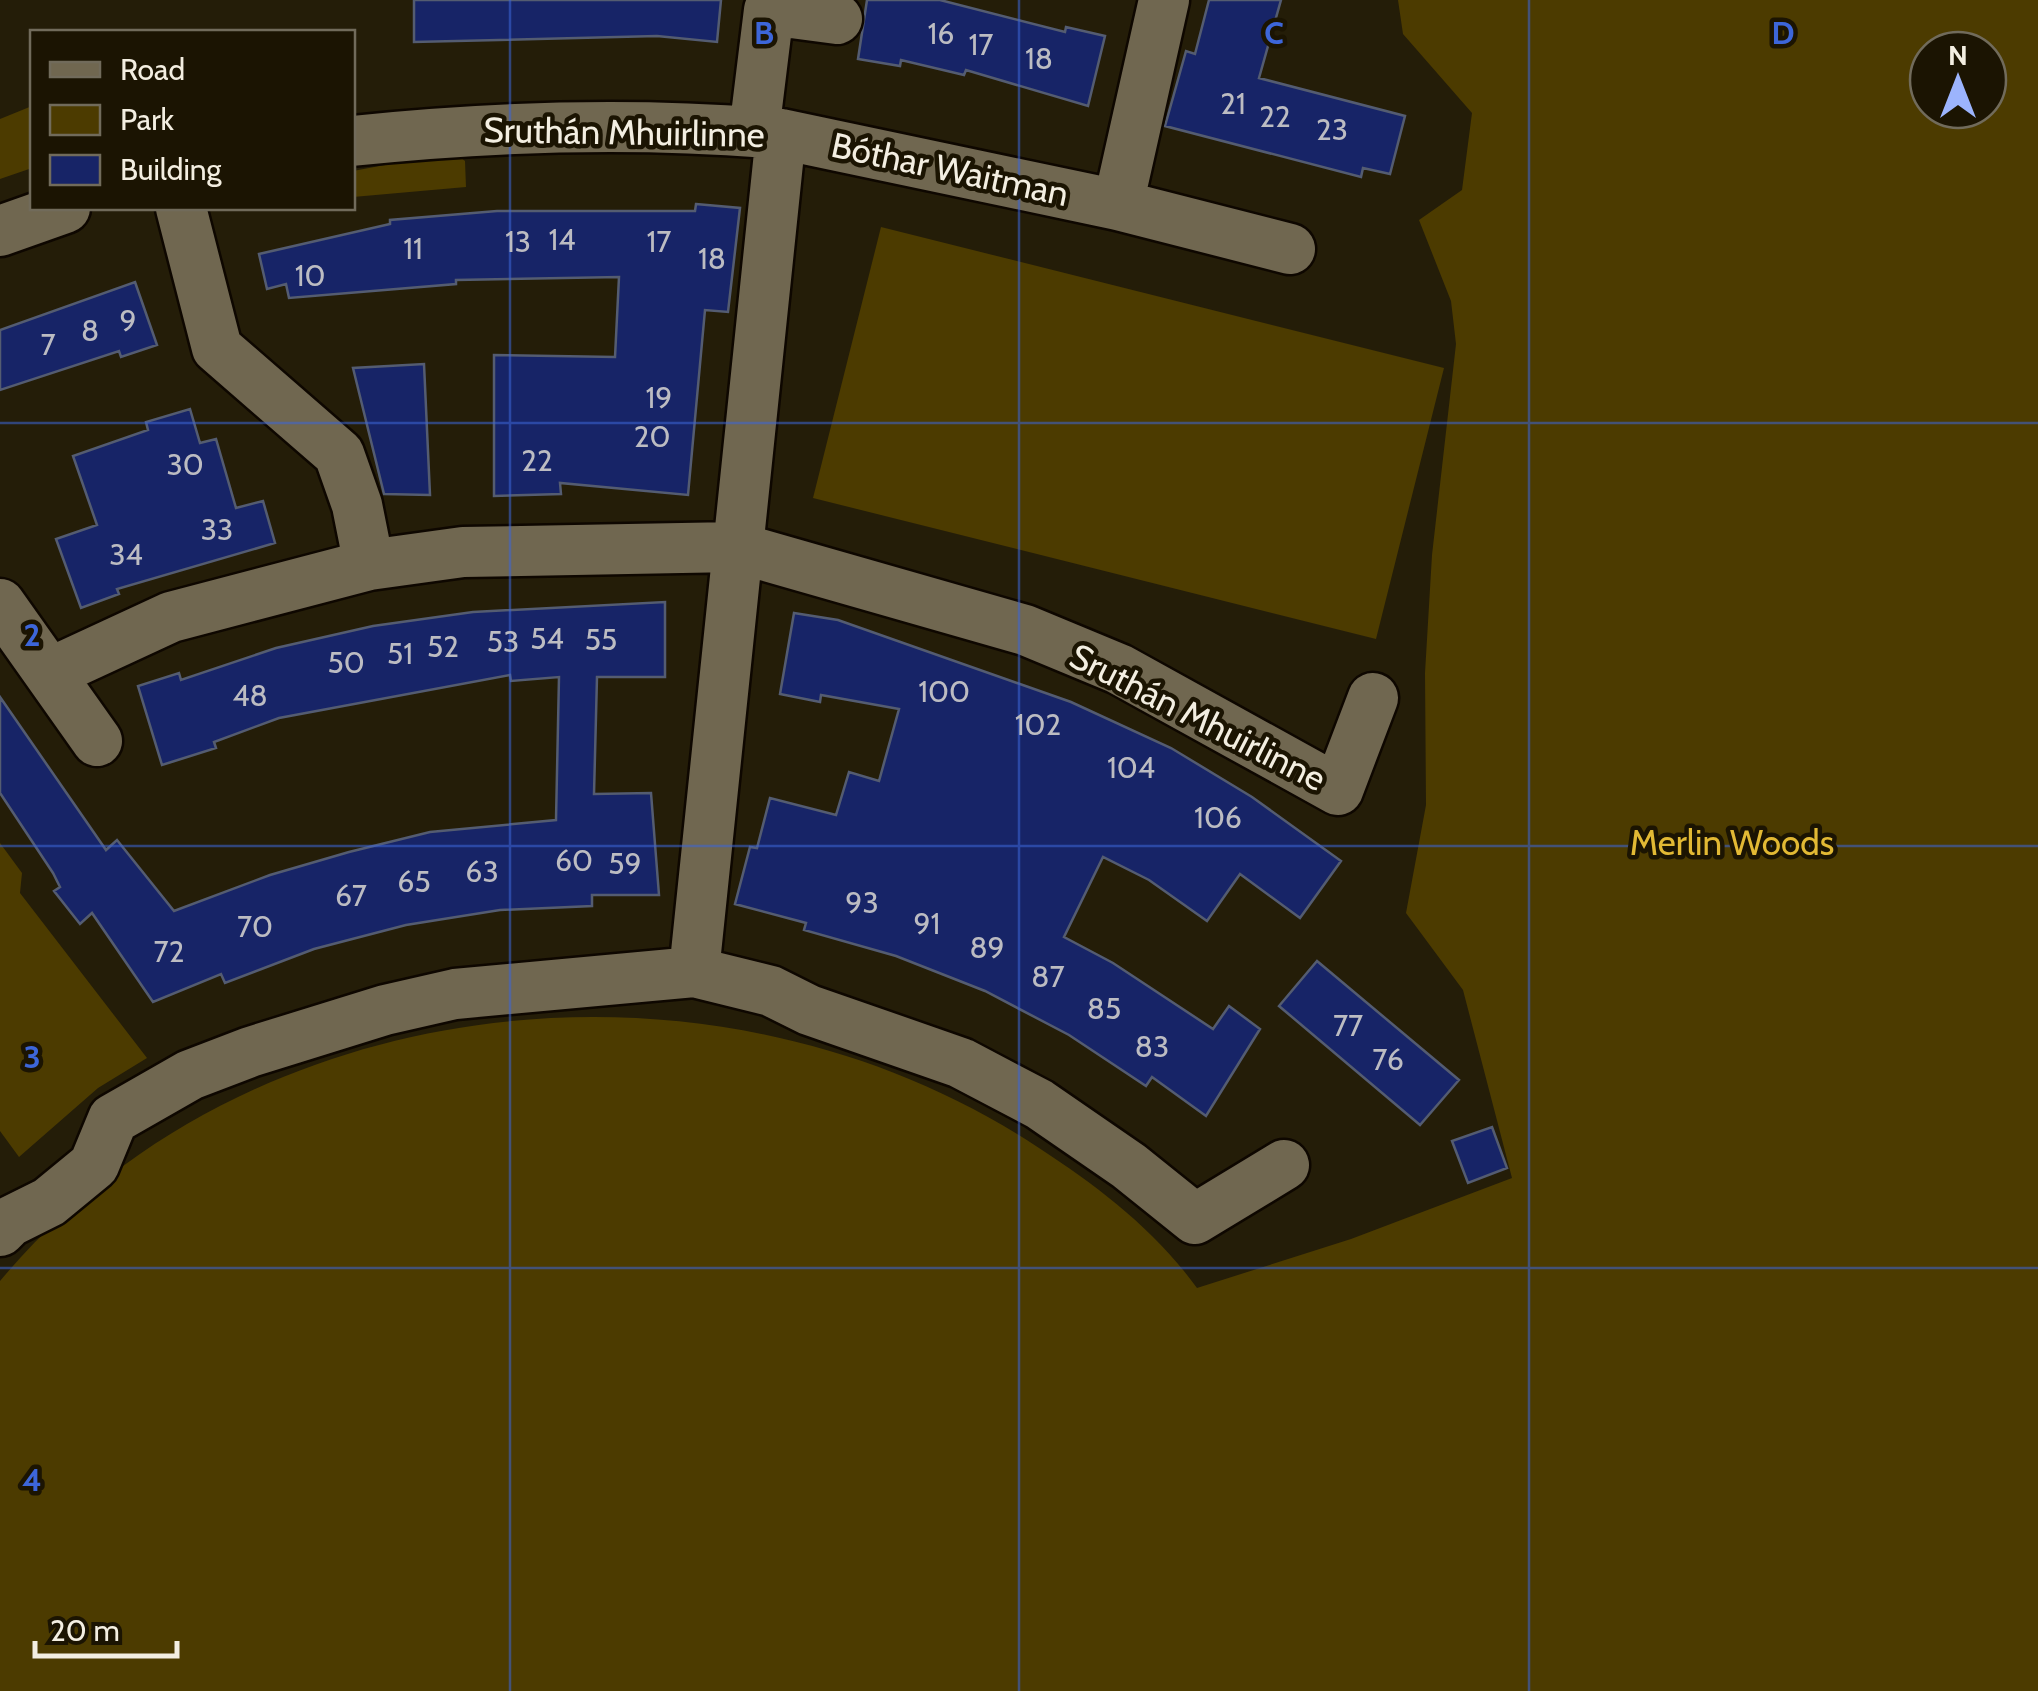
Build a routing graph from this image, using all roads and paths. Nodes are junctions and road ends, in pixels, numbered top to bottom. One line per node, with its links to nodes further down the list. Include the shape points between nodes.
1 (1164, 0): 5 (street, Bóthar Waitman)
2 (837, 19): 3 (street, via 769,10)
3 (768, 133): 4 (street, Sruthán Mhuirlinne, via 486,128); 5 (street, Bóthar Waitman); 10 (street, Sruthán Mhuirlinne)
4 (355, 141)
5 (1118, 205): 9 (street, Bóthar Waitman)
6 (59, 210): 8 (street)
7 (182, 210): 11 (street, via 218,348 339,454)
8 (0, 231)
9 (1290, 250)
10 (735, 547): 11 (street, Sruthán Mhuirlinne, via 464,552); 14 (street, Sruthán Mhuirlinne, via 1025,630 1119,669 1338,790); 16 (street, Sruthán Mhuirlinne)
11 (369, 564): 13 (street, Sruthán Mhuirlinne, via 171,616)
12 (0, 604): 13 (street)
13 (50, 673): 15 (street)
14 (1373, 698)
15 (97, 741)
16 (694, 972): 17 (street, via 771,991 962,1063 1054,1114 1195,1219); 18 (street, via 455,994 310,1032 190,1075 113,1119 94,1165)
17 (1284, 1165)
18 (0, 1231)

